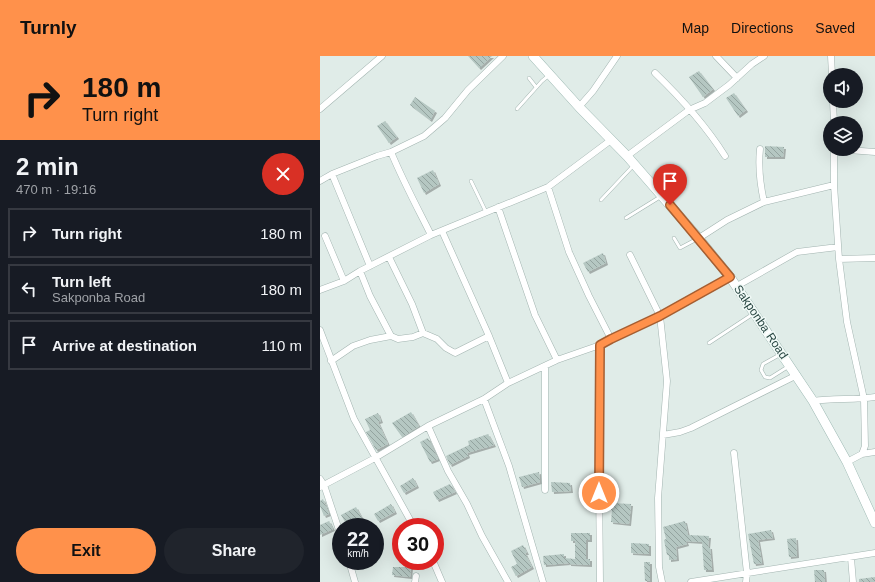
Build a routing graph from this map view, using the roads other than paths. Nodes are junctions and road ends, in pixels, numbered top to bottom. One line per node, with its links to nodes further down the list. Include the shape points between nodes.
1 (382, 56): 16 (street)
2 (503, 56): 21 (street, via 468,90 445,118 424,136)
3 (617, 56): 14 (street)
4 (716, 56): 12 (street)
5 (764, 56): 12 (street)
6 (831, 56): 8 (street)
7 (539, 58): 10 (main road, Sakponba Road)
8 (832, 68)
9 (655, 73): 17 (street)
10 (550, 75): 13 (lane); 14 (main road, Sakponba Road)
11 (529, 78): 13 (lane)
12 (737, 78): 17 (street, via 705,103)
13 (536, 87): 15 (lane)
14 (579, 107): 18 (main road, Sakponba Road)
15 (517, 109)
16 (320, 110)
17 (689, 110): 23 (street); 24 (street, via 712,136)
18 (612, 140): 23 (main road, Sakponba Road); 31 (street)
19 (760, 149): 34 (street, via 758,164)
20 (863, 151): 22 (street)
21 (391, 152): 27 (street); 39 (street, via 402,180)
22 (875, 152)
23 (627, 156): 26 (main road, Sakponba Road)
24 (725, 156)
25 (835, 156): 30 (street)
26 (634, 164): 32 (main road, Sakponba Road); 33 (lane)
27 (332, 174): 28 (street); 48 (street)
28 (320, 181)
29 (471, 181): 36 (lane)
30 (834, 185): 34 (street); 43 (street)
31 (548, 187): 35 (street); 60 (street, via 569,252)
32 (662, 196): 37 (lane); 42 (main road, Sakponba Road)
33 (601, 200)
34 (764, 202): 42 (street, via 727,220)
35 (498, 207): 36 (street); 64 (street, via 535,315)
36 (486, 212): 38 (street)
37 (626, 218)
38 (442, 231): 39 (street); 59 (street)
39 (431, 235): 45 (street)
40 (325, 236): 51 (street)
41 (674, 238): 42 (lane, via 680,248)
42 (699, 238): 50 (main road, Sakponba Road)
43 (838, 247): 47 (street); 52 (street, via 797,252)
44 (630, 255): 55 (street)
45 (389, 257): 48 (street); 57 (street)
46 (875, 258): 47 (street)
47 (839, 259): 71 (street, via 847,322)
48 (370, 266): 49 (street)
49 (360, 271): 51 (street); 58 (street)
50 (730, 277): 52 (main road, Sakponba Road); 55 (street)
51 (344, 281): 53 (street)
52 (737, 286): 54 (main road, Sakponba Road)
53 (320, 290)
54 (755, 313): 61 (lane); 63 (main road, Sakponba Road)
55 (660, 316): 60 (street); 75 (street, via 667,380)
56 (320, 330): 65 (street)
57 (423, 333): 58 (street, via 398,339); 59 (street, via 437,339 455,353)
58 (391, 336): 65 (street, via 353,346)
59 (489, 336): 69 (street)
60 (611, 339): 62 (street)
61 (709, 343)
62 (600, 345): 64 (street); 96 (street)
63 (782, 354): 67 (main road, Sakponba Road); 67 (lane, via 763,364 761,370 765,377 770,378)
64 (557, 360): 66 (street)
65 (331, 361): 79 (street, via 354,419)
66 (545, 366): 69 (street); 83 (street)
67 (790, 366): 68 (main road, Sakponba Road)
68 (797, 376): 73 (main road, Sakponba Road); 75 (street, via 691,428)
69 (508, 383): 72 (street)
70 (875, 397): 71 (street)
71 (864, 399): 73 (street); 78 (street, via 865,446)
72 (484, 400): 74 (street); 95 (street, via 509,466)
73 (813, 400): 80 (main road, Sakponba Road)
74 (428, 426): 79 (street); 94 (street, via 448,471)
75 (663, 435): 97 (street, via 658,498)
76 (875, 452): 78 (street)
77 (734, 453): 91 (street)
78 (862, 454): 80 (street)
79 (375, 458): 82 (street); 85 (street)
80 (847, 462): 86 (main road, Sakponba Road)
81 (320, 479): 82 (street)
82 (322, 486): 84 (street)
83 (545, 490)
84 (334, 518)
85 (409, 518)
86 (874, 519)
87 (875, 553): 88 (street)
88 (851, 558): 91 (street); 100 (street)
89 (352, 570): 92 (street)
90 (437, 570): 93 (street)
91 (747, 573): 98 (street); 99 (street)
92 (355, 582)
93 (442, 582)
94 (508, 582)
95 (543, 582)
96 (600, 582)
97 (662, 582)
98 (691, 582)
99 (746, 582)
100 (853, 582)

